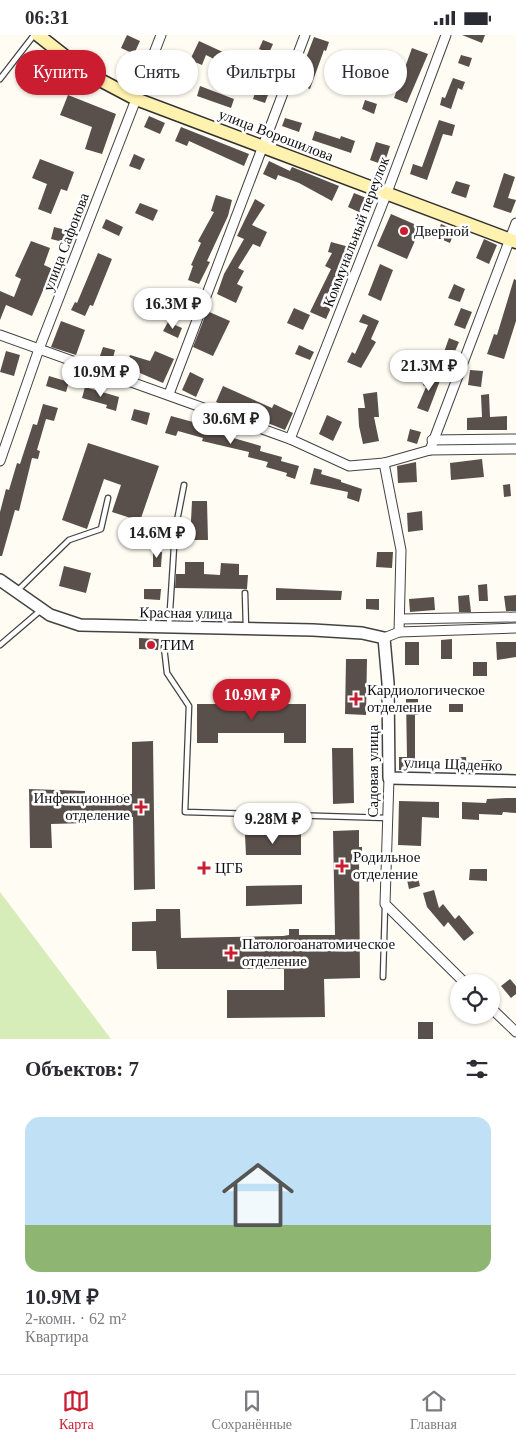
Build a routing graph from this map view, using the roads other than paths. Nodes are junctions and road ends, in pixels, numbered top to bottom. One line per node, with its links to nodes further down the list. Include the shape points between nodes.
1 (36, 35): 5 (lane); 6 (main road, улица Ворошилова, via 85,72)
2 (161, 35): 6 (street, улица Сафонова)
3 (305, 35): 7 (street)
4 (446, 35): 8 (street, Коммунальный переулок)
5 (0, 79)
6 (136, 99): 7 (main road, улица Ворошилова); 12 (street, улица Сафонова)
7 (262, 147): 8 (main road, улица Ворошилова); 13 (street)
8 (386, 195): 10 (main road, улица Ворошилова); 14 (street, Коммунальный переулок)
9 (516, 223): 10 (street)
10 (513, 241): 16 (street)
11 (0, 335): 12 (street)
12 (39, 349): 13 (street); 18 (street, улица Сафонова)
13 (169, 394): 14 (street)
14 (290, 439): 19 (street, via 349,466)
15 (516, 439): 16 (street)
16 (431, 445): 17 (street); 19 (street)
17 (516, 449)
18 (0, 461)
19 (384, 463): 27 (street, via 401,550)
20 (184, 485): 28 (lane, via 175,531)
21 (108, 498): 23 (lane, via 101,529 69,540)
22 (0, 580): 23 (street, Красная улица)
23 (16, 592): 25 (street, Красная улица)
24 (245, 593): 30 (lane)
25 (42, 609): 28 (street, Красная улица, via 80,625); 33 (lane)
26 (516, 617): 27 (street)
27 (400, 619): 31 (street)
28 (169, 628): 30 (street, Красная улица)
29 (516, 628): 31 (street)
30 (246, 630): 32 (street, Красная улица, via 348,632)
31 (400, 632): 32 (street)
32 (384, 638): 35 (street, Садовая улица)
33 (0, 645)
34 (164, 647): 37 (lane, via 167,673 188,706 185,812)
35 (389, 777): 36 (street, улица Щаденко); 37 (street, Садовая улица)
36 (516, 781)
37 (388, 818): 38 (street, Садовая улица)
38 (385, 904): 39 (street); 40 (lane)
39 (456, 974)
40 (383, 977)
41 (500, 1017): 42 (street)
42 (516, 1032)

